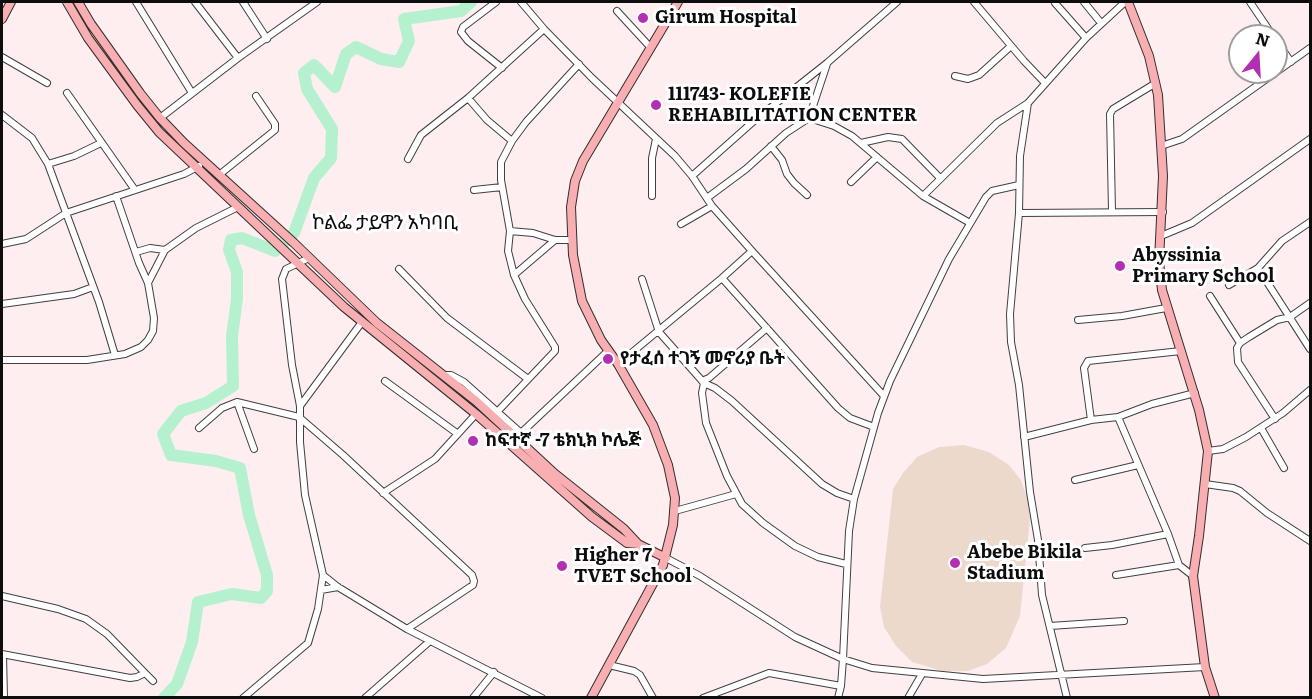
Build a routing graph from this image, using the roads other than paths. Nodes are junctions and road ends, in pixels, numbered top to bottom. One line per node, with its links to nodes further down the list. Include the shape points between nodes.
1 (11, 2): 18 (main road)
2 (67, 2): 58 (main road, via 88,38 141,110)
3 (78, 2): 45 (main road)
4 (136, 2): 39 (street)
5 (195, 2): 28 (street)
6 (243, 2): 23 (street)
7 (318, 2): 23 (street)
8 (496, 2): 33 (street, via 461,32)
9 (524, 2): 21 (street)
10 (678, 2): 25 (main road)
11 (897, 2): 31 (street)
12 (974, 2): 24 (street)
13 (1084, 2): 19 (street)
14 (1126, 2): 19 (street); 37 (main road, via 1149,56)
15 (1250, 2): 20 (street)
16 (1055, 3): 22 (street)
17 (617, 11): 25 (street)
18 (2, 19)
19 (1101, 23): 22 (street)
20 (1265, 24)
21 (544, 29): 32 (street); 33 (street)
22 (1086, 38): 35 (street)
23 (267, 39): 28 (street)
24 (1011, 46): 34 (street, via 979,75 968,79); 35 (street)
25 (651, 48): 42 (main road)
26 (1311, 48): 30 (street)
27 (2, 57): 36 (street)
28 (238, 58): 39 (street)
29 (1288, 58): 30 (street)
30 (1291, 62): 52 (street)
31 (827, 63): 46 (street); 60 (street)
32 (579, 64): 42 (street); 49 (street)
33 (502, 68): 41 (street)
34 (955, 76)
35 (1045, 82): 43 (street)
36 (46, 83)
37 (1156, 84): 52 (main road); 74 (street, via 1110,114)
38 (67, 93): 51 (street)
39 (192, 93): 45 (street)
40 (256, 96): 59 (street, via 274,122 275,130)
41 (468, 98): 49 (street); 55 (street, via 421,135)
42 (618, 102): 47 (street); 84 (main road, via 578,172 571,207)
43 (1028, 103): 61 (street, via 997,123); 63 (street)
44 (2, 115): 57 (street, via 32,138)
45 (160, 118): 56 (main road)
46 (809, 118): 50 (street, via 834,126); 53 (street)
47 (656, 139): 60 (street); 69 (street)
48 (1311, 139): 82 (street, via 1192,223)
49 (512, 141): 64 (street, via 501,162)
50 (861, 143): 54 (street); 61 (street, via 888,137 902,139)
51 (101, 144): 57 (street); 65 (street)
52 (1169, 144): 75 (main road)
53 (771, 146): 67 (street, via 783,160 787,174); 71 (street)
54 (878, 157): 62 (street); 70 (street)
55 (408, 159)
56 (204, 162): 58 (street); 59 (main road)
57 (48, 164): 76 (street)
58 (197, 168): 65 (street); 73 (main road)
59 (219, 175): 89 (main road)
60 (692, 176): 71 (street)
61 (940, 178): 70 (street)
62 (851, 182)
63 (1019, 184): 77 (street); 79 (street, via 989,193)
64 (502, 187): 66 (street); 81 (street)
65 (135, 190): 68 (street)
66 (474, 190)
67 (807, 195)
68 (116, 196): 76 (street); 88 (street)
69 (652, 196)
70 (923, 196): 79 (street)
71 (707, 198): 72 (street)
72 (712, 206): 80 (street); 87 (street)
73 (238, 207): 86 (street, via 196,228); 90 (main road)
74 (1112, 211): 75 (street); 77 (street)
75 (1163, 212): 82 (main road)
76 (66, 213): 85 (street, via 26,239); 98 (street)
77 (1019, 213): 133 (street, via 1010,327)
78 (1311, 222): 91 (street, via 1282,241)
79 (970, 223): 120 (street)
80 (681, 224)
81 (510, 231): 83 (street); 93 (street, via 508,251)
82 (1168, 234): 102 (main road, via 1160,275)
83 (555, 240): 84 (street); 93 (street)
84 (571, 240): 110 (main road, via 582,301)
85 (2, 244)
86 (165, 250): 88 (street, via 150,248); 96 (street)
87 (752, 251): 94 (street); 120 (street)
88 (136, 252): 96 (street)
89 (309, 258): 90 (street); 126 (main road, via 377,323)
90 (299, 263): 105 (main road); 122 (street, via 286,269 282,279)
91 (1258, 267): 97 (street); 103 (street)
92 (399, 269): 115 (street, via 447,318)
93 (514, 275): 115 (street, via 555,349)
94 (722, 278): 106 (street); 107 (street)
95 (642, 279): 107 (street)
96 (148, 283): 112 (street, via 154,318 151,336 141,347)
97 (1229, 285)
98 (93, 287): 101 (street, via 74,294); 112 (street)
99 (1210, 296): 108 (street)
100 (1311, 303): 103 (street)
101 (2, 304)
102 (1166, 308): 104 (street); 111 (main road)
103 (1290, 317): 108 (street, via 1277,320); 109 (street)
104 (1078, 320)
105 (362, 322): 122 (street); 123 (main road)
106 (767, 328): 117 (street); 129 (street, via 842,412)
107 (659, 332): 114 (street); 117 (street)
108 (1240, 343): 127 (street, via 1238,362)
109 (1311, 350)
110 (609, 351): 114 (main road); 126 (street, via 523,432)
111 (1181, 351): 119 (main road); 128 (street, via 1089,361 1084,368)
112 (115, 355): 113 (street, via 74,361)
113 (2, 360)
114 (618, 364): 143 (main road, via 661,444 671,476)
115 (528, 379): 126 (street)
116 (385, 381): 132 (street)
117 (703, 382): 141 (street, via 706,423); 142 (street, via 732,401 822,484)
118 (1311, 390): 127 (street)
119 (1195, 393): 125 (street); 135 (main road)
120 (884, 396): 129 (street)
121 (237, 402): 124 (street); 130 (street, via 222,408); 134 (street)
122 (300, 405): 124 (street)
123 (476, 414): 126 (main road); 132 (street)
124 (299, 417): 140 (street); 150 (street, via 305,495)
125 (1118, 417): 128 (street); 136 (street)
126 (495, 419): 147 (main road, via 638,544)
127 (1275, 419): 131 (street)
128 (1091, 420): 133 (street)
129 (874, 427): 142 (street)
130 (199, 428)
131 (1261, 428): 135 (street, via 1230,446); 137 (street)
132 (458, 434): 140 (street, via 435,459)
133 (1024, 437): 157 (street, via 1042,595)
134 (254, 449)
135 (1208, 451): 139 (main road)
136 (1138, 465): 138 (street); 144 (street)
137 (1284, 468)
138 (1075, 480)
139 (1205, 484): 145 (street, via 1233,488); 152 (main road)
140 (383, 494): 158 (street, via 474,581 471,587)
141 (736, 494): 143 (street); 148 (street, via 753,515 795,546)
142 (854, 499): 148 (street)
143 (675, 511): 147 (main road)
144 (1168, 534): 146 (street); 149 (street)
145 (1311, 541)
146 (1085, 548)
147 (666, 558): 161 (street, via 788,633); 162 (main road)
148 (846, 564): 161 (street)
149 (1179, 565): 151 (street); 152 (street)
150 (323, 574): 153 (street); 154 (street)
151 (1116, 575)
152 (1193, 576): 163 (main road)
153 (338, 587): 154 (street); 158 (street)
154 (321, 590): 171 (street, via 308,643)
155 (2, 596): 165 (street, via 86,619 107,634)
156 (1124, 621): 157 (street)
157 (1050, 626): 167 (street)
158 (407, 629): 159 (street)
159 (430, 641): 164 (street); 172 (street)
160 (2, 655): 165 (street, via 130,678); 170 (street)
161 (843, 659): 166 (street, via 872,668); 169 (street)
162 (609, 665): 175 (main road); 176 (street, via 640,675)
163 (1206, 667): 167 (street); 181 (main road)
164 (494, 672): 173 (street); 174 (street)
165 (145, 673): 168 (street)
166 (922, 674): 167 (street, via 983,679); 179 (street)
167 (1062, 674): 180 (street)
168 (153, 681)
169 (841, 686): 177 (street, via 769,673); 178 (street)
170 (4, 698)
171 (243, 698)
172 (365, 698)
173 (473, 698)
174 (542, 698)
175 (591, 698)
176 (653, 698)
177 (703, 698)
178 (838, 698)
179 (908, 698)
180 (1067, 698)
181 (1215, 698)

